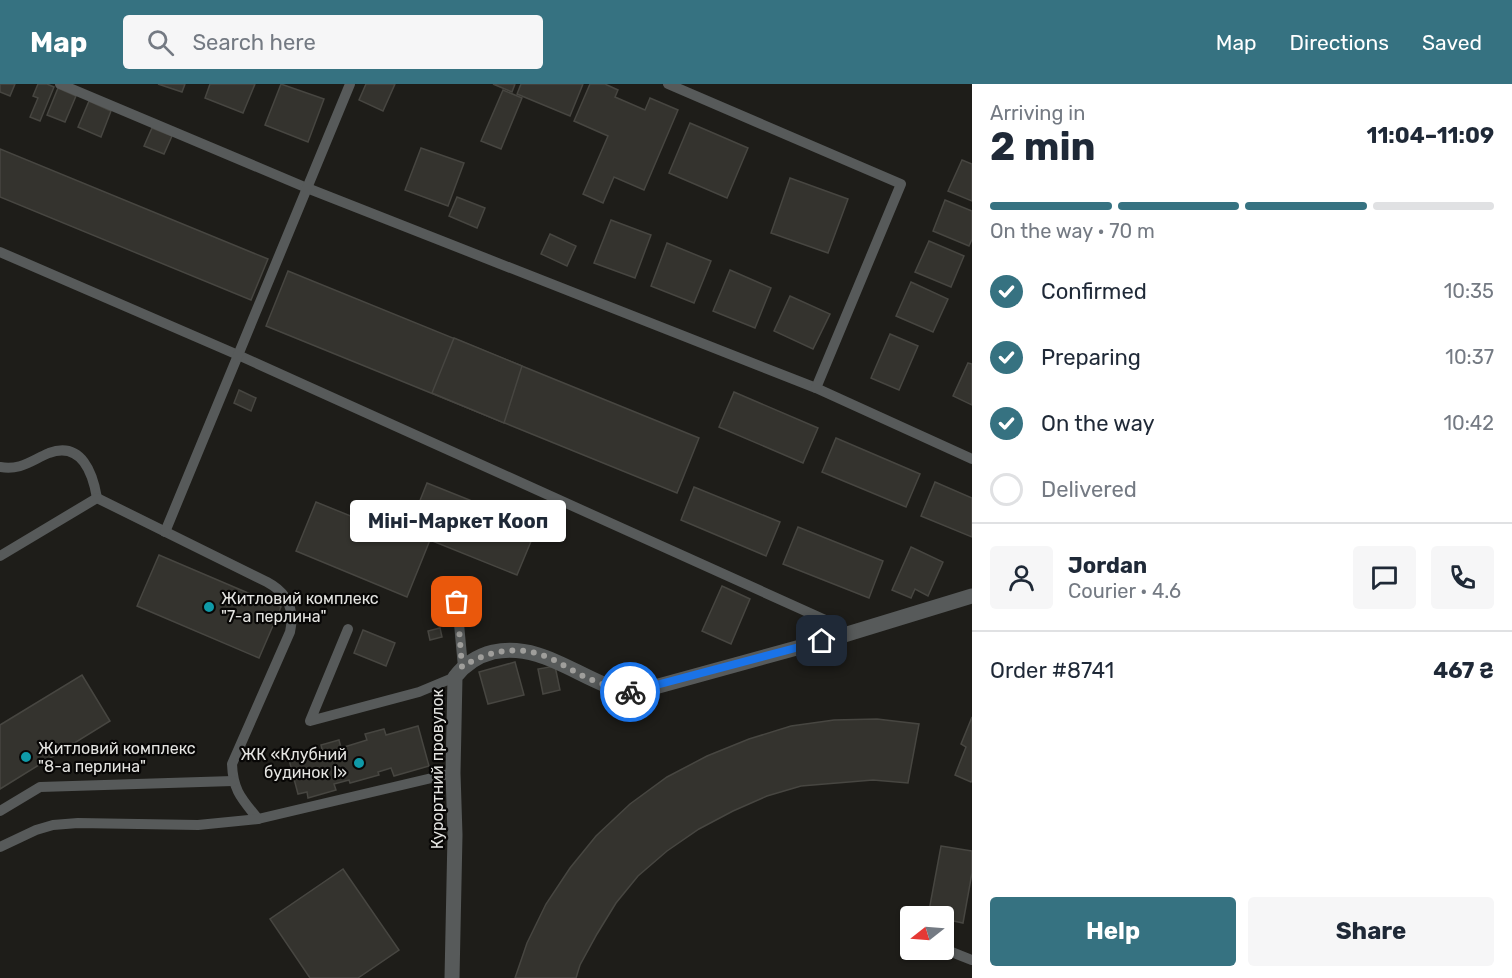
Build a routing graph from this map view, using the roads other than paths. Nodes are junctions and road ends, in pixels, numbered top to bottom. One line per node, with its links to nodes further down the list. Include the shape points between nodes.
1 (60, 84): 4 (lane)
2 (350, 84): 4 (lane)
3 (668, 84): 7 (lane, via 902,184)
4 (307, 188): 6 (lane); 7 (lane)
5 (0, 252): 6 (lane)
6 (238, 355): 11 (lane); 16 (lane, via 832,623)
7 (816, 388): 8 (lane)
8 (972, 459)
9 (0, 467): 10 (lane, via 22,467 51,452 65,451 88,465)
10 (97, 498): 11 (lane); 12 (lane)
11 (165, 532): 19 (lane, via 278,588 291,608 290,632 232,764)
12 (0, 556)
13 (972, 596): 16 (street)
14 (457, 602): 17 (lane)
15 (348, 629): 17 (lane, via 310,721 419,692)
16 (844, 635): 17 (street, via 626,693 525,651 490,653)
17 (459, 672): 18 (street, Курортний провулок)
18 (453, 773): 21 (lane); 25 (street, Курортний провулок)
19 (233, 781): 20 (lane, via 40,787); 21 (lane, via 239,797)
20 (0, 811)
21 (258, 819): 22 (lane, via 198,825 53,825)
22 (0, 847)
23 (954, 953): 24 (lane)
24 (972, 960)
25 (452, 978)

